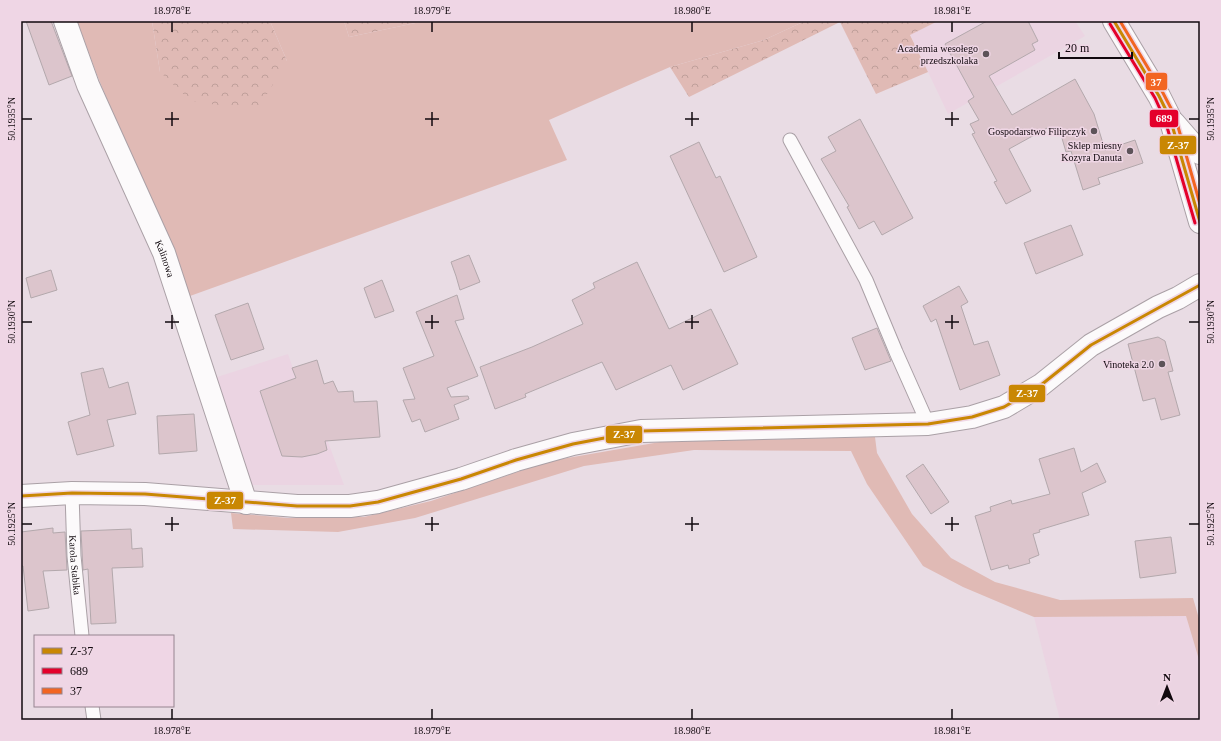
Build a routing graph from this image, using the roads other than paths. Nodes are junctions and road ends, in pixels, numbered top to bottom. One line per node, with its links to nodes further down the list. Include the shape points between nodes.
1 (65, 21): 11 (street, Kalinowa, via 88,85 164,253)
2 (1114, 21): 3 (street)
3 (1170, 118): 5 (street); 6 (street)
4 (790, 140): 8 (lane, via 866,280)
5 (1200, 153)
6 (1200, 222)
7 (1200, 286): 8 (street, via 1158,306 1091,345 1041,385 1004,407 972,417)
8 (928, 424): 11 (street, via 641,431 573,444 378,502 350,506)
9 (72, 493): 10 (street); 11 (street, via 145,494); 12 (lane, Karola Stabika, via 74,556)
10 (21, 496)
11 (246, 503)
12 (82, 635)
13 (92, 707): 14 (lane)
14 (94, 720)

